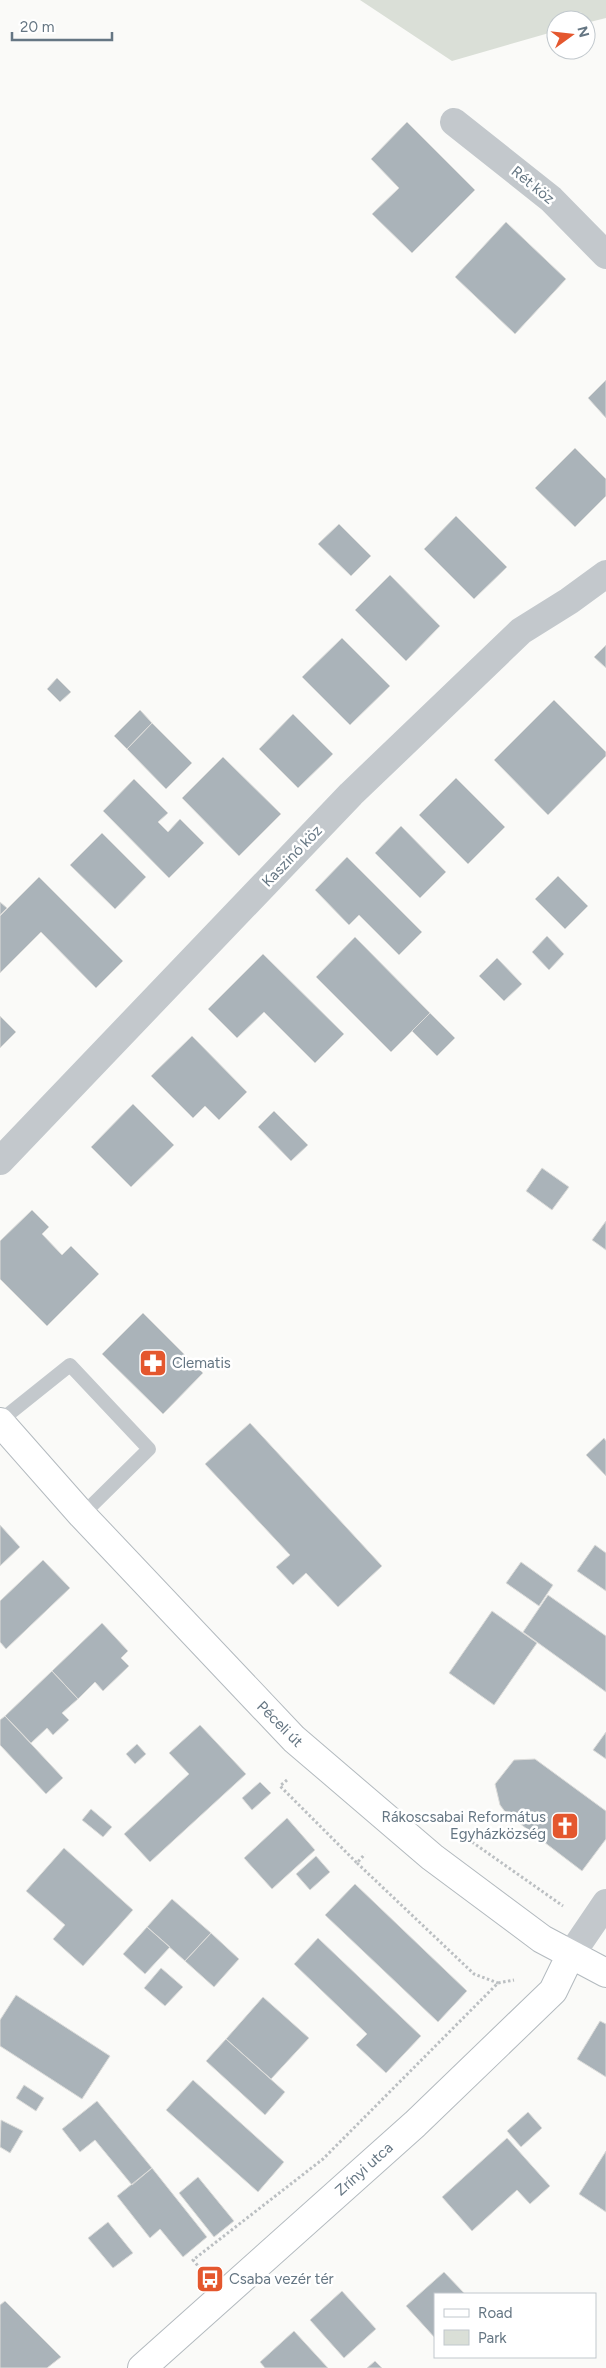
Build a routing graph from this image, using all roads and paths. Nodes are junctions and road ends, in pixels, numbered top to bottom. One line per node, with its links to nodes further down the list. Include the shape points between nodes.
1 (454, 122): 2 (street, Rét köz, via 551,199)
2 (606, 255)
3 (606, 574): 4 (street, Kaszinó köz, via 522,631 351,794)
4 (0, 1161)
5 (0, 1422): 6 (main road, Péceli út); 6 (lane, via 70,1365 149,1449)
6 (82, 1515): 13 (main road, Péceli út, via 294,1739 432,1857 542,1939)
7 (287, 1780): 10 (path, via 280,1786)
8 (472, 1842): 12 (path)
9 (365, 1854): 10 (path)
10 (357, 1863): 16 (path, via 474,1974)
11 (606, 1903): 13 (street)
12 (563, 1906)
13 (570, 1956): 14 (main road, Péceli út); 18 (main road, Zrínyi utca, via 553,1991 415,2124)
14 (606, 1973)
15 (514, 1980): 16 (path)
16 (498, 1983): 17 (path, via 323,2159 193,2260)
17 (210, 2279)
18 (142, 2368)

